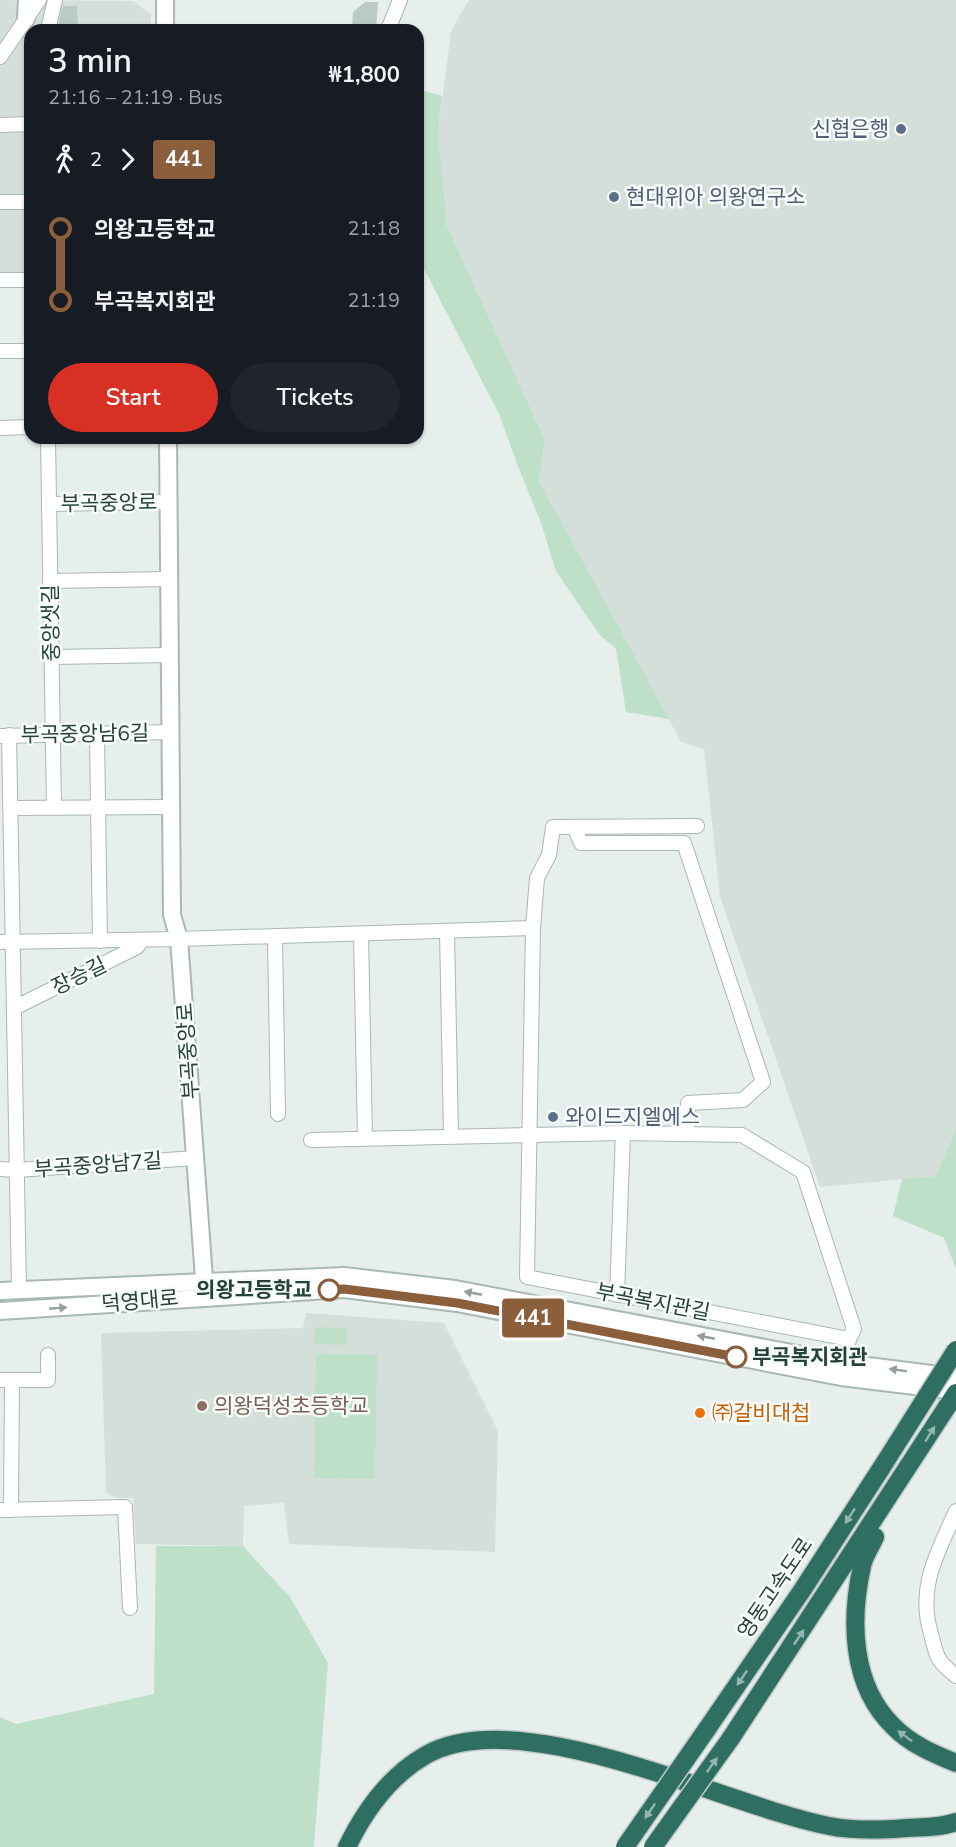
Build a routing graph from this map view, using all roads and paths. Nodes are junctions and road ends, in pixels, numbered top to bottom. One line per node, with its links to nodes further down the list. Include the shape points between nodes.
1 (27, 0): 6 (street)
2 (39, 0): 6 (street)
3 (56, 0): 7 (street)
4 (165, 0): 8 (street)
5 (400, 0): 9 (street)
6 (26, 19): 10 (street)
7 (50, 24)
8 (165, 24)
9 (390, 24)
10 (0, 57)
11 (0, 124): 12 (street)
12 (24, 124)
13 (24, 201): 14 (street)
14 (0, 202)
15 (0, 280): 16 (street)
16 (24, 280)
17 (0, 351): 18 (street)
18 (24, 351)
19 (24, 427): 20 (street)
20 (0, 428)
21 (48, 444): 24 (street, 중앙샛길)
22 (168, 444): 23 (street, 부곡중앙로)
23 (169, 502): 24 (street, 부곡중앙로); 25 (street, 부곡중앙로)
24 (49, 504): 26 (street, 중앙샛길)
25 (169, 579): 26 (street); 27 (street, 부곡중앙로)
26 (50, 581): 28 (street, 중앙샛길)
27 (170, 655): 28 (street); 29 (street, 부곡중앙로)
28 (52, 657): 31 (street, 중앙샛길)
29 (170, 732): 30 (street, 부곡중앙남6길); 35 (street, 부곡중앙로)
30 (97, 734): 31 (street, 부곡중앙남6길); 34 (street)
31 (53, 735): 32 (street, 부곡중앙남6길); 33 (street, 중앙샛길)
32 (4, 736): 36 (street)
33 (54, 807): 34 (street); 36 (street)
34 (98, 807): 35 (street); 44 (street)
35 (171, 807): 43 (street, 부곡중앙로, via 172,915)
36 (10, 808): 46 (street)
37 (697, 826): 38 (street)
38 (574, 827): 39 (street, via 553,827 549,855 537,878); 50 (street, via 581,843 684,843 763,1082 743,1100 688,1103)
39 (533, 928): 40 (street); 51 (street)
40 (447, 931): 41 (street); 52 (street)
41 (361, 934): 42 (street); 53 (street)
42 (275, 937): 43 (street); 48 (street)
43 (179, 939): 45 (street, 장승길); 55 (street, 부곡중앙로)
44 (100, 940): 45 (street, 장승길); 46 (street, 장승길)
45 (142, 940): 47 (street, 장승길, via 137,947)
46 (6, 942): 47 (street)
47 (14, 1008): 57 (street)
48 (278, 1114)
49 (623, 1133): 50 (street); 51 (street); 61 (street)
50 (687, 1133): 63 (street, via 742,1135 803,1172 854,1329)
51 (529, 1134): 52 (street); 61 (street, 부곡복지관길, via 527,1277)
52 (451, 1136): 53 (street)
53 (365, 1138): 54 (street)
54 (311, 1140)
55 (196, 1158): 57 (street, 부곡중앙남7길); 58 (street, 부곡중앙로)
56 (0, 1169): 57 (street, 부곡중앙남7길)
57 (16, 1170): 60 (street)
58 (205, 1289): 60 (street, 덕영대로); 62 (street, 덕영대로, one-way to 58, via 48,1309); 66 (street, 덕영대로, via 344,1276 455,1289)
59 (0, 1291): 60 (street, 덕영대로)
60 (19, 1291)
61 (617, 1295): 63 (street, 부곡복지관길)
62 (0, 1311)
63 (849, 1339): 66 (street)
64 (956, 1350): 80 (highway, 영동고속도로, one-way to 80, bridge, via 803,1588)
65 (48, 1355): 68 (street, via 48,1380)
66 (842, 1370): 67 (street, 덕영대로, one-way to 66); 69 (street, 덕영대로)
67 (956, 1377)
68 (6, 1380): 71 (street)
69 (956, 1392): 70 (highway, one-way to 69)
70 (904, 1476): 75 (highway, one-way to 70, via 933,1754 892,1726 862,1673 855,1639 862,1564); 81 (highway, one-way to 70, bridge, via 732,1738)
71 (6, 1510): 73 (street, via 125,1506)
72 (956, 1511): 74 (street, via 928,1573 925,1614 939,1662)
73 (130, 1608)
74 (956, 1676)
75 (956, 1763)
76 (956, 1822): 78 (highway, via 892,1829 831,1827 629,1764 517,1740 468,1741 426,1755 387,1786 363,1815)
77 (956, 1834): 79 (highway, via 830,1838 624,1775 551,1757 471,1752 434,1764 396,1791 373,1821)
78 (347, 1847)
79 (360, 1847)
80 (625, 1847)
81 (653, 1847)

